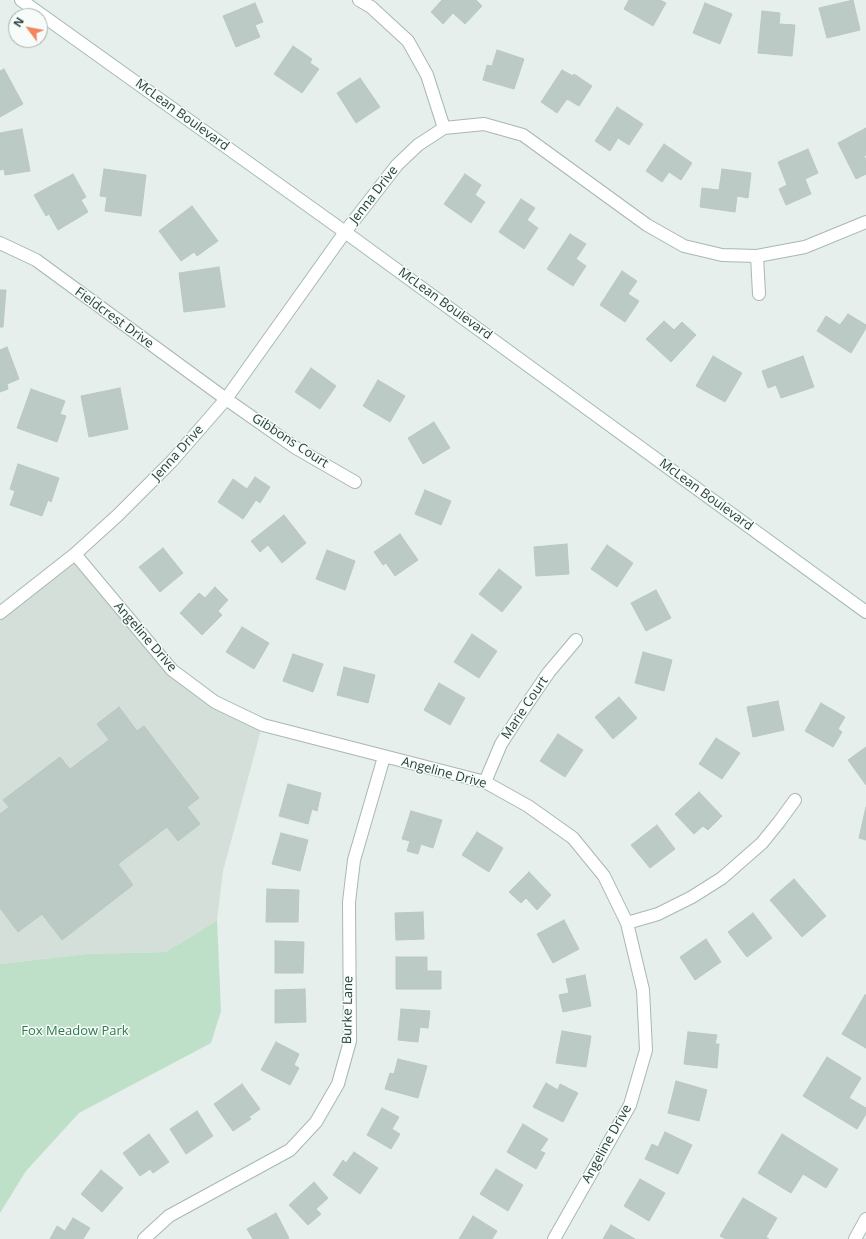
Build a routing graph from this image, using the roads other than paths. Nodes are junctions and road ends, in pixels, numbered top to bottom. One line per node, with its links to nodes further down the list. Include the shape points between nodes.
1 (21, 0): 5 (street, McLean Boulevard)
2 (359, 0): 3 (street, via 371,7 408,41 427,75)
3 (444, 128): 5 (street, Jenna Drive, via 418,145 397,165); 7 (street, Jenna Drive, via 484,124 523,135 647,225 684,246 722,255)
4 (866, 222): 7 (street, Jenna Drive, via 805,247)
5 (346, 232): 9 (street, Jenna Drive); 12 (street, McLean Boulevard)
6 (0, 242): 9 (street, Fieldcrest Drive, via 36,260)
7 (757, 256): 8 (street)
8 (759, 294)
9 (226, 399): 10 (street, Gibbons Court, via 296,448); 11 (street, Jenna Drive, via 172,461)
10 (355, 482)
11 (75, 554): 13 (street, Jenna Drive); 15 (street, Angeline Drive, via 172,670 215,702 263,725)
12 (866, 612)
13 (0, 613)
14 (576, 640): 16 (street, Marie Court, via 549,672 501,744)
15 (384, 757): 16 (street, Angeline Drive); 20 (street, Burke Lane, via 354,860 349,902 350,1041 338,1084 316,1122 290,1150 169,1216)
16 (485, 782): 18 (street, Angeline Drive, via 528,806 573,838 604,876)
17 (794, 800): 18 (street, via 762,843 722,878 658,914)
18 (627, 922): 21 (street, Angeline Drive, via 643,990 646,1050 630,1105)
19 (866, 1220): 22 (street)
20 (144, 1239)
21 (554, 1239)
22 (854, 1239)

